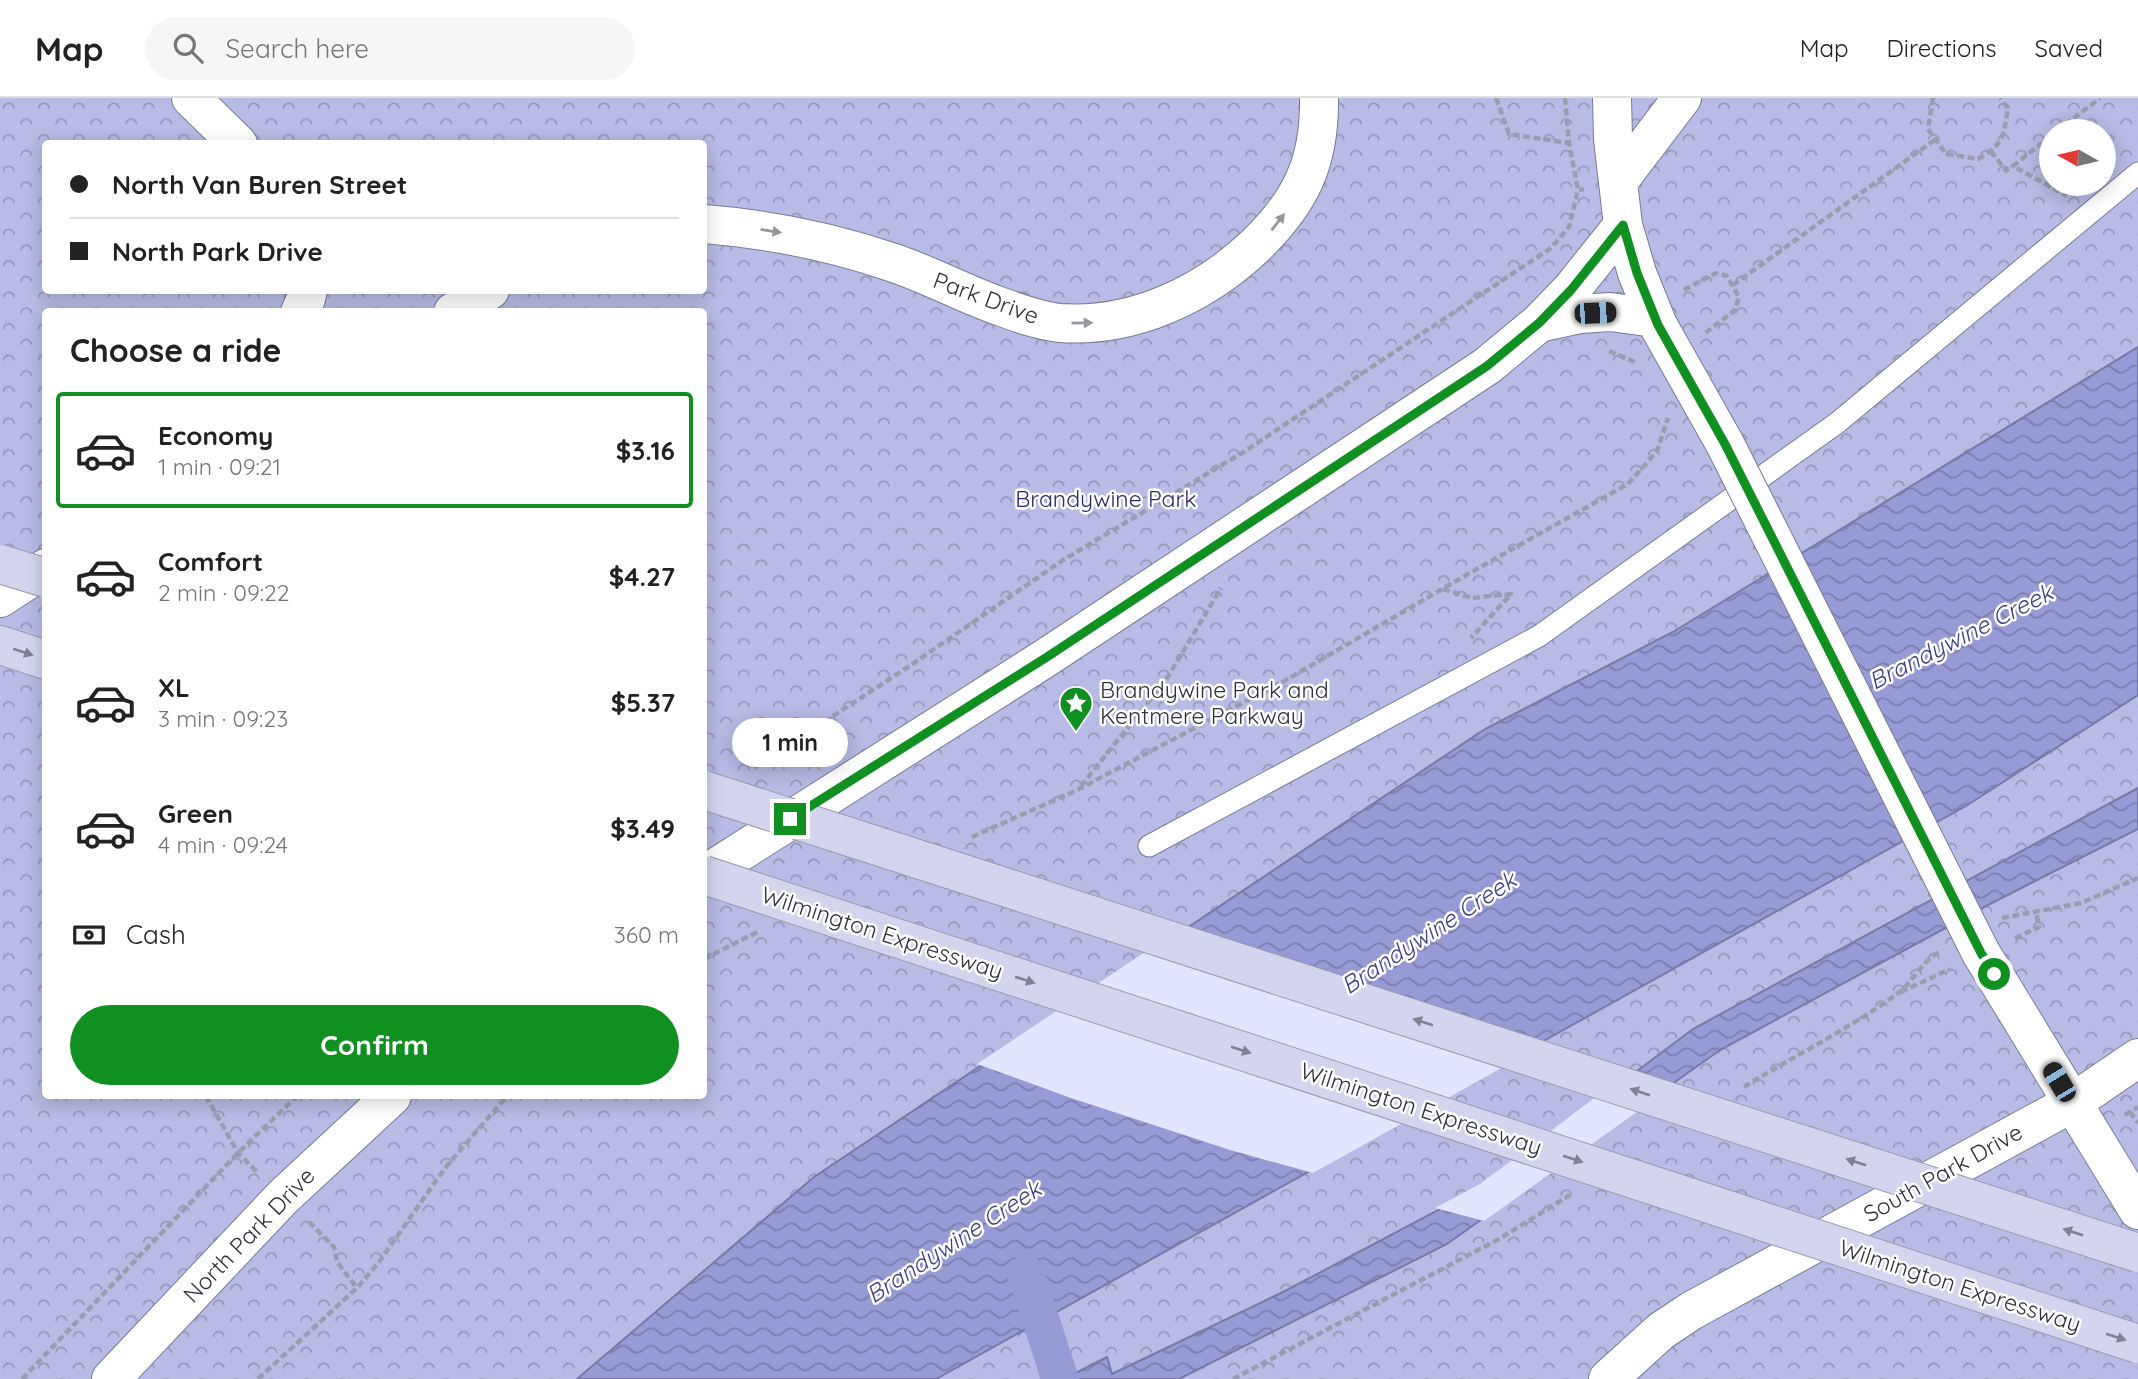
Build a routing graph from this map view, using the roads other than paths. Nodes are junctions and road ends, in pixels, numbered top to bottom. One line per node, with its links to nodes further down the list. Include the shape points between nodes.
1 (191, 98): 5 (street)
2 (1319, 98): 8 (street, Park Drive, one-way to 2, via 777,232 836,245 893,262 998,306 1058,323 1128,318 1199,290 1272,230 1300,192 1319,125)
3 (1612, 98): 7 (street)
4 (1682, 98): 7 (street)
5 (233, 140)
6 (2138, 173): 21 (lane, via 1837,423 1539,636)
7 (1618, 183): 9 (street)
8 (707, 224)
9 (1623, 225): 11 (street, via 1637,273); 13 (street)
10 (483, 294): 12 (street)
11 (1664, 307): 13 (street, via 1580,314); 26 (street, bridge, via 1969,959)
12 (460, 308)
13 (1539, 323): 22 (street, via 1487,366 1047,657)
14 (0, 564): 16 (highway, bridge)
15 (42, 571): 17 (street)
16 (42, 577)
17 (0, 598)
18 (0, 645): 19 (highway, one-way to 19)
19 (42, 659)
20 (707, 791): 28 (highway, one-way to 20, bridge)
21 (1149, 846)
22 (707, 873)
23 (707, 876): 29 (highway, Wilmington Expressway, one-way to 29, bridge)
24 (2138, 1058): 26 (street, South Park Drive)
25 (389, 1099): 30 (street, North Park Drive, via 283,1197)
26 (2072, 1103): 27 (street); 31 (street, South Park Drive, via 1691,1311 1661,1331)
27 (2135, 1198)
28 (2138, 1253)
29 (2138, 1344)
30 (111, 1379)
31 (1608, 1379)

